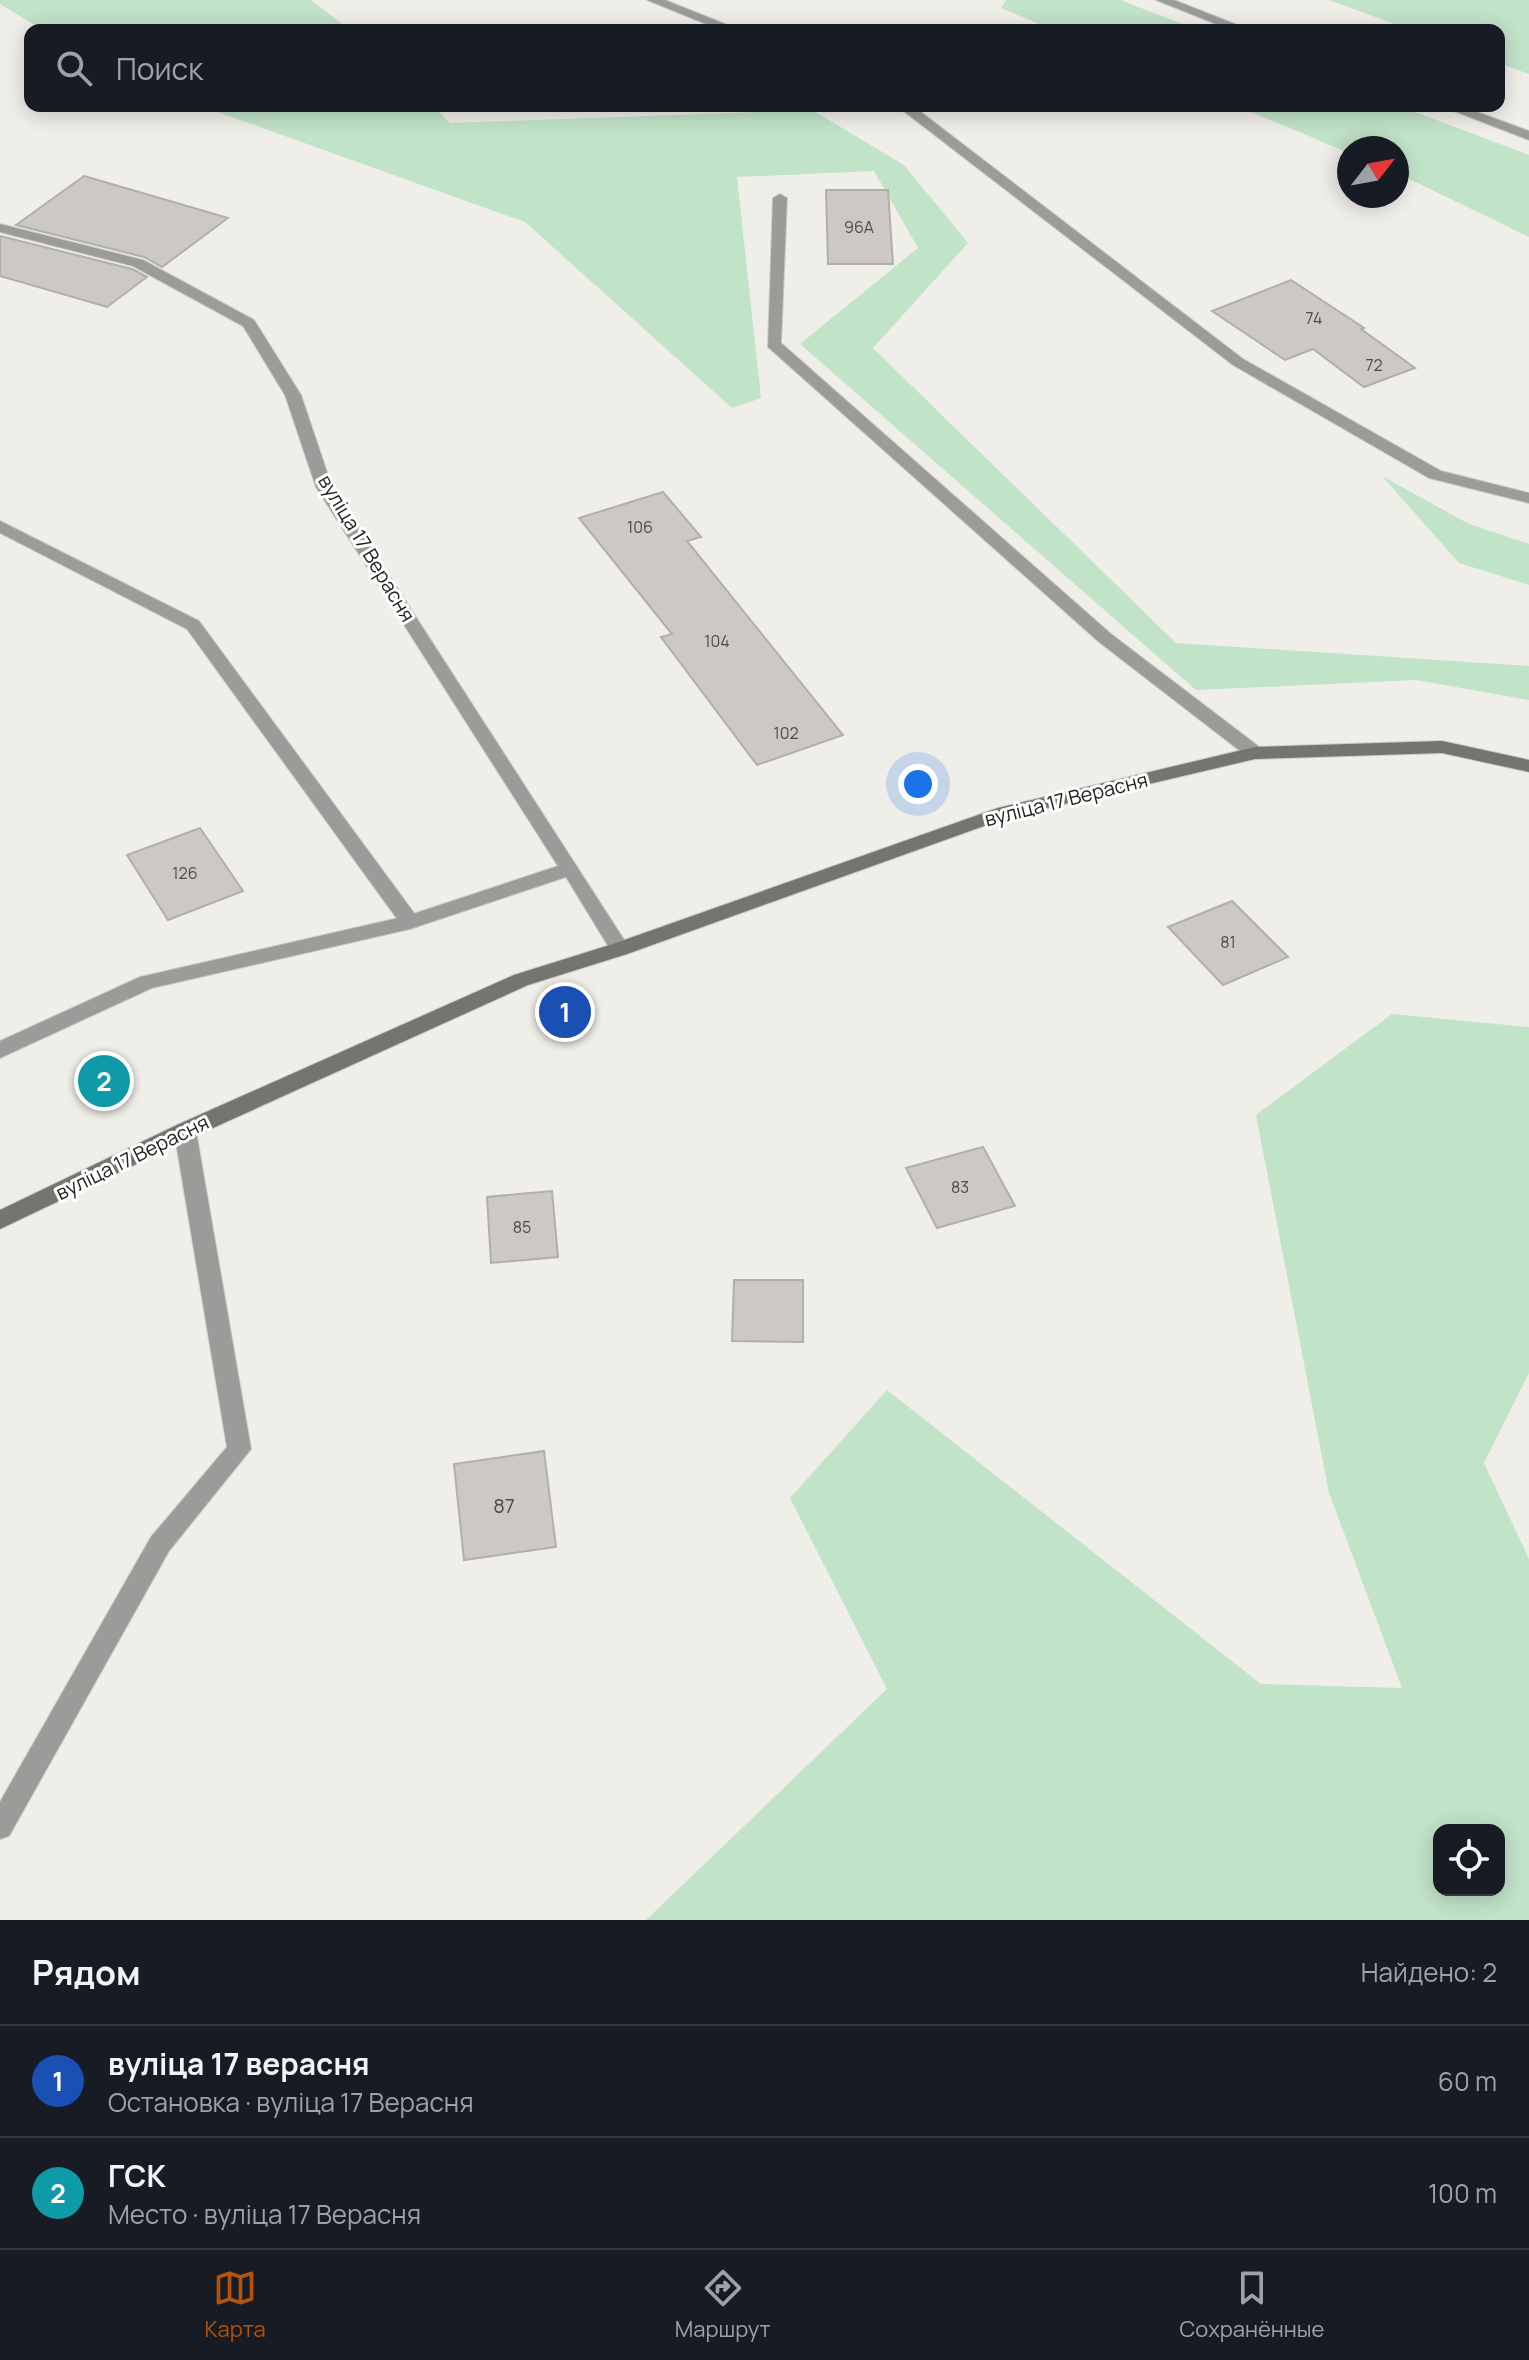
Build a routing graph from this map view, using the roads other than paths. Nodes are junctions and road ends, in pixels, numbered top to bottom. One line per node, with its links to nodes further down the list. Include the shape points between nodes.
1 (653, 0): 3 (street)
2 (1162, 0): 4 (street)
3 (717, 24)
4 (1227, 24)
5 (912, 112): 10 (street, via 1238,362 1435,475)
6 (1464, 112): 7 (street)
7 (1529, 136)
8 (780, 198): 12 (street, via 773,344 1105,638)
9 (0, 228): 14 (street, вуліца 17 Верасня, via 138,263 249,323 293,395 324,487)
10 (1529, 498)
11 (0, 526): 15 (street, via 193,625)
12 (1255, 753): 13 (street, вуліца 17 Верасня, via 1442,747); 16 (street, вуліца 17 Верасня, via 1005,812)
13 (1529, 766)
14 (570, 869): 15 (street); 16 (street, вуліца 17 Верасня)
15 (410, 922): 17 (street, via 147,982)
16 (620, 949): 18 (street, вуліца 17 Верасня, via 521,980)
17 (0, 1050)
18 (185, 1131): 19 (street, вуліца 17 Верасня); 20 (street, via 239,1449 160,1544)
19 (0, 1220)
20 (0, 1827)

